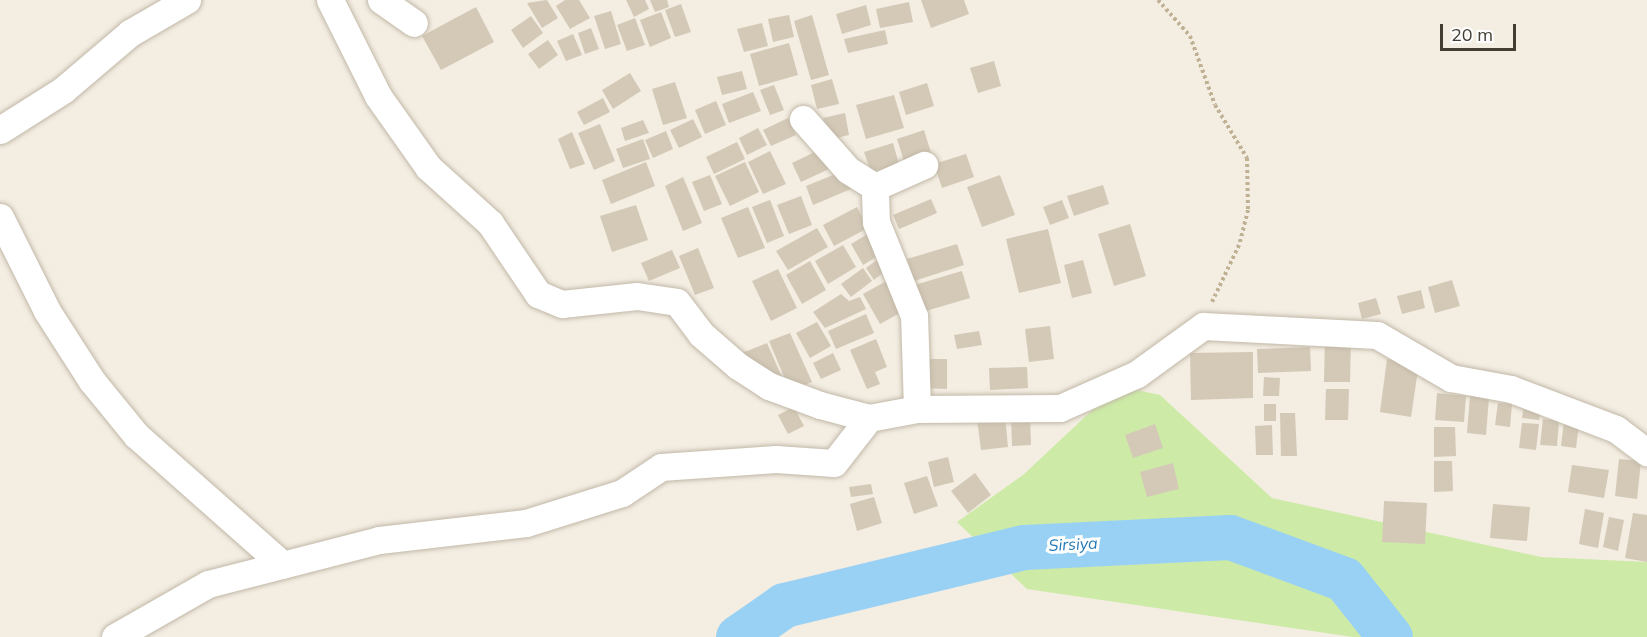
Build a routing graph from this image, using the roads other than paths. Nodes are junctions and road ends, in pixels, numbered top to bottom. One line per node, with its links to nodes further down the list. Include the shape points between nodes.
1 (187, 0): 6 (street, via 130,33 63,90)
2 (330, 0): 11 (street, via 378,96 428,167 490,223 538,294 562,304 637,296 677,302 701,333 769,386)
3 (381, 0): 4 (street)
4 (414, 23)
5 (803, 119): 8 (street, via 848,170)
6 (0, 130)
7 (924, 165): 8 (street)
8 (875, 187): 10 (street, via 876,222 914,316)
9 (0, 217): 13 (street, via 46,311 92,381 136,435)
10 (917, 409): 11 (street); 12 (street, via 1060,408 1137,375 1203,326 1377,335 1451,378 1511,389 1616,429)
11 (869, 418): 13 (street, via 834,463 776,459 661,467 622,493 526,523 379,540)
12 (1647, 452)
13 (283, 565): 14 (street, via 208,584)
14 (116, 637)

